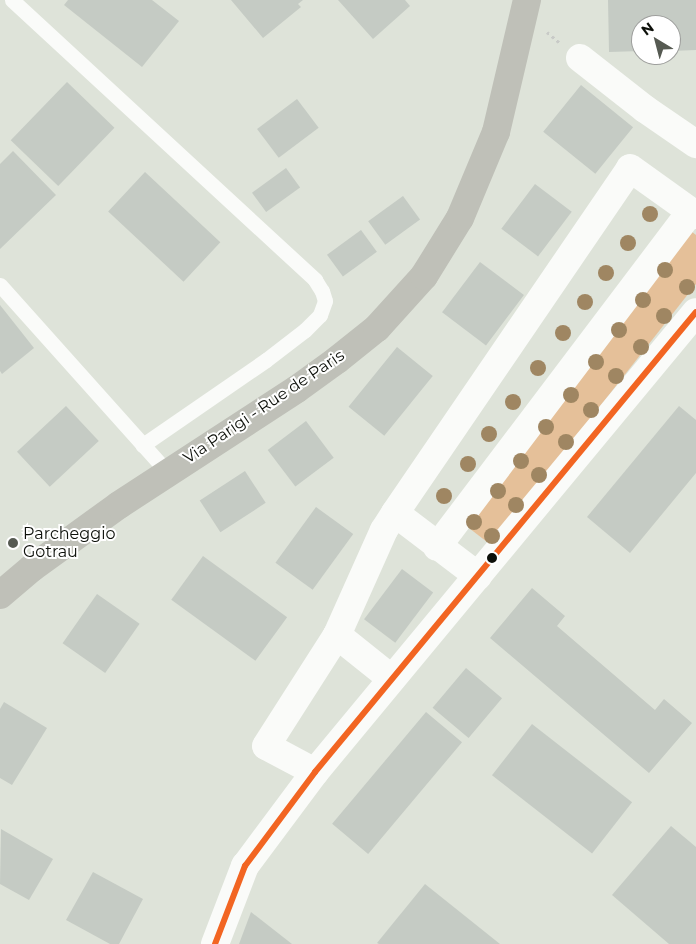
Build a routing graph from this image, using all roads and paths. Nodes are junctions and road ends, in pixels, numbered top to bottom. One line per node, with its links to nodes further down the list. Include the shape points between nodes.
1 (12, 0): 8 (lane, via 315,280 325,301 320,315 305,330)
2 (527, 0): 9 (main road, Via Parigi - Rue de Paris, via 496,132 460,218 424,276 377,328 337,360)
3 (580, 58): 4 (street)
4 (696, 144)
5 (693, 213): 10 (street, via 630,168); 11 (street)
6 (0, 285): 8 (lane)
7 (696, 312): 12 (street)
8 (143, 445): 9 (lane)
9 (167, 472): 13 (main road, Via Parigi - Rue de Paris, via 32,568)
10 (390, 522): 11 (street); 14 (street)
11 (438, 546): 12 (street)
12 (478, 576): 15 (street)
13 (0, 595)
14 (337, 635): 15 (street); 16 (street, via 266,746)
15 (392, 680): 16 (street)
16 (315, 772): 17 (street, via 245,866)
17 (216, 944)

